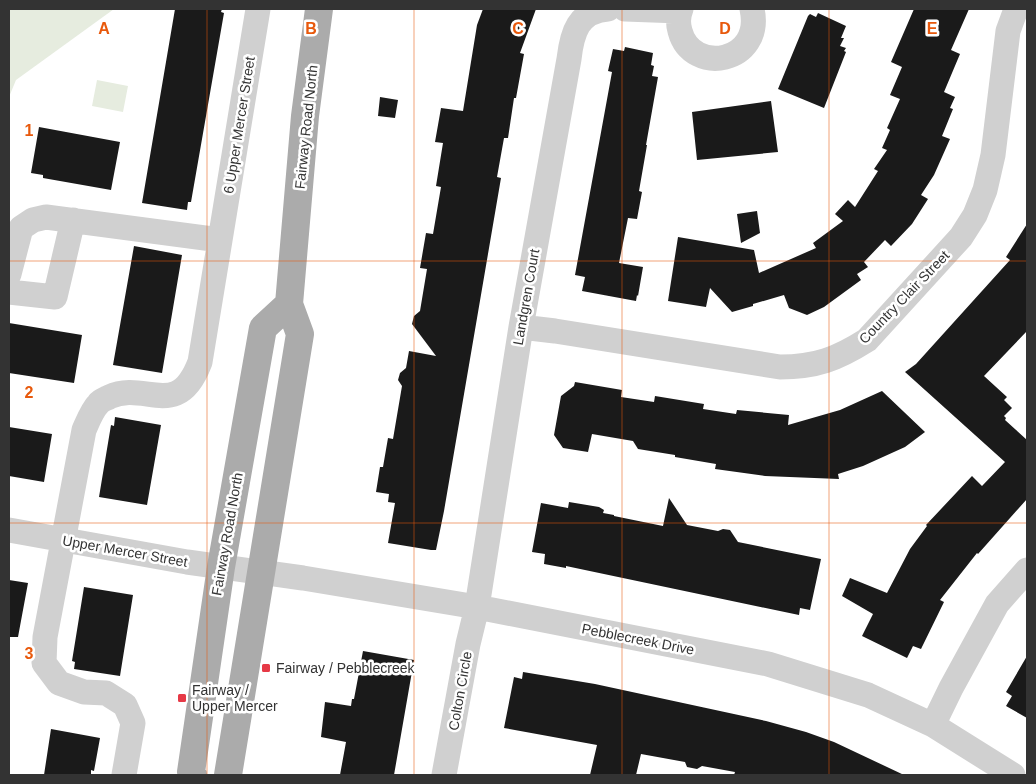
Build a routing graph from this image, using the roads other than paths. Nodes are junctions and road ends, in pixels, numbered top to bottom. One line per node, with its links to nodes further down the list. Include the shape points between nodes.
1 (258, 9): 9 (street, 6 Upper Mercer Street)
2 (319, 9): 12 (main road, Fairway Road North, via 305,116)
3 (608, 9): 13 (street, Landgren Court, via 598,9 583,18 572,38)
4 (625, 9): 7 (street)
5 (752, 9): 7 (street, via 752,32 746,44 726,58 713,59 689,48 679,24)
6 (1018, 9): 13 (street, Country Clair Street, via 1008,30 993,155 975,215 961,237 867,340 834,359 799,367 780,367)
7 (681, 10)
8 (73, 220): 9 (street); 10 (street, via 46,216 21,228); 11 (street, via 55,297)
9 (220, 240): 15 (street, 6 Upper Mercer Street, via 200,362 195,374 174,394 160,397 132,393 115,395 100,402 84,430)
10 (9, 274)
11 (9, 292)
12 (289, 304): 16 (main road, Fairway Road North, via 300,334); 16 (main road, Fairway Road North, via 263,328)
13 (521, 327): 18 (street, Landgren Court)
14 (9, 530): 15 (street, Upper Mercer Street)
15 (64, 540): 16 (street, Upper Mercer Street); 20 (street, 6 Upper Mercer Street, via 44,638 44,662 59,683 84,692 106,693 125,705 133,723)
16 (241, 570): 18 (street, Pebblecreek Drive); 21 (main road, Fairway Road North, via 191,772); 22 (main road, Fairway Road North)
17 (1027, 570): 19 (street, via 997,604)
18 (477, 607): 19 (street, Pebblecreek Drive, via 768,664 868,695); 23 (street, Colton Circle)
19 (933, 725): 24 (street, Pebblecreek Drive)
20 (124, 775)
21 (193, 775)
22 (228, 775)
23 (444, 775)
24 (1013, 775)

